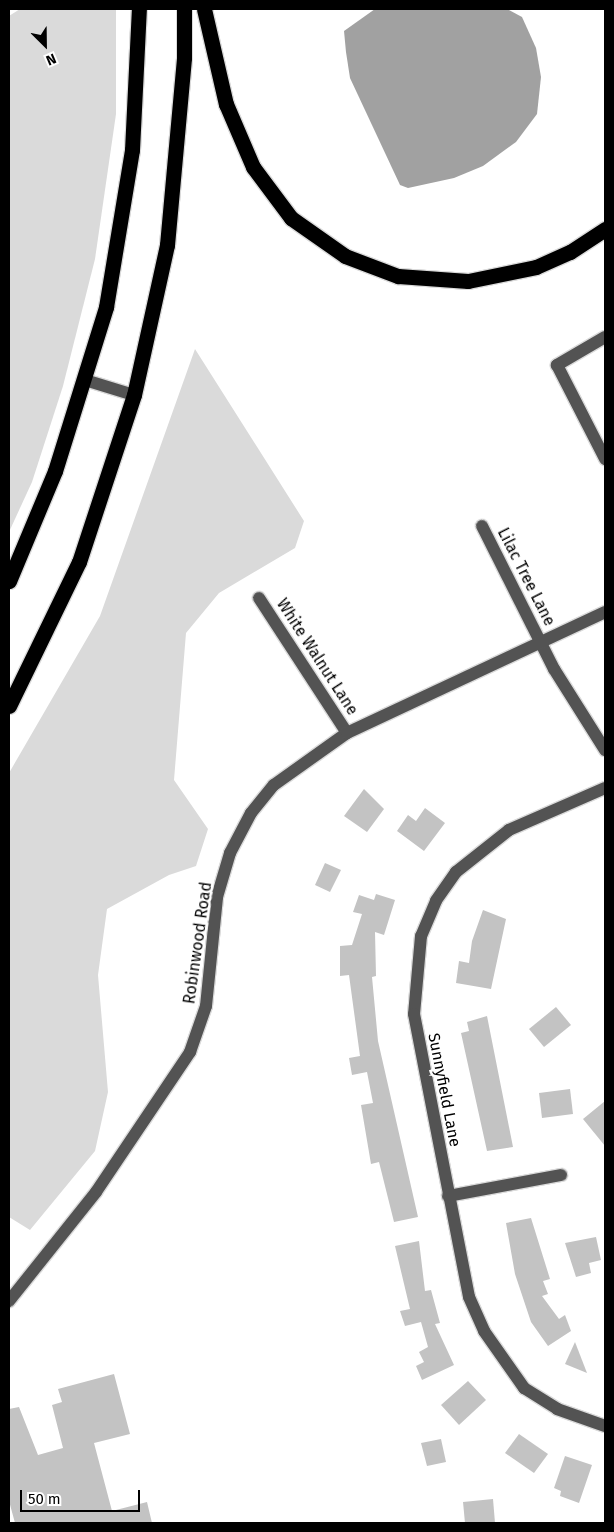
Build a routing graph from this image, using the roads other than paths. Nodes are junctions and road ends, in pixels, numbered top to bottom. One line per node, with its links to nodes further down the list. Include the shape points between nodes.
1 (139, 9): 6 (highway, via 132,150 106,307)
2 (184, 9): 7 (highway, via 184,58 167,245)
3 (204, 9): 4 (highway, via 226,104 253,167 291,218 346,256 398,276 468,281 536,267 570,252)
4 (605, 229)
5 (605, 337): 8 (street, via 557,365)
6 (85, 380): 7 (street); 10 (highway, via 55,471)
7 (134, 395): 14 (highway, via 79,562)
8 (605, 459)
9 (482, 526): 13 (street, Lilac Tree Lane)
10 (9, 581)
11 (259, 598): 15 (street, White Walnut Lane)
12 (605, 612): 13 (street, Robinwood Road)
13 (540, 642): 15 (street, Robinwood Road); 16 (street, Lilac Tree Lane)
14 (9, 706)
15 (347, 733): 20 (street, Robinwood Road, via 274,785 251,813 230,853 218,897 201,1029 129,1147)
16 (605, 750)
17 (605, 788): 19 (street, Sunnyfield Lane, via 509,830 481,848 436,901 421,936 414,1014)
18 (561, 1175): 19 (street)
19 (448, 1196): 21 (street, Sunnyfield Lane, via 469,1297 501,1362 524,1388 557,1409)
20 (9, 1301)
21 (605, 1426)

